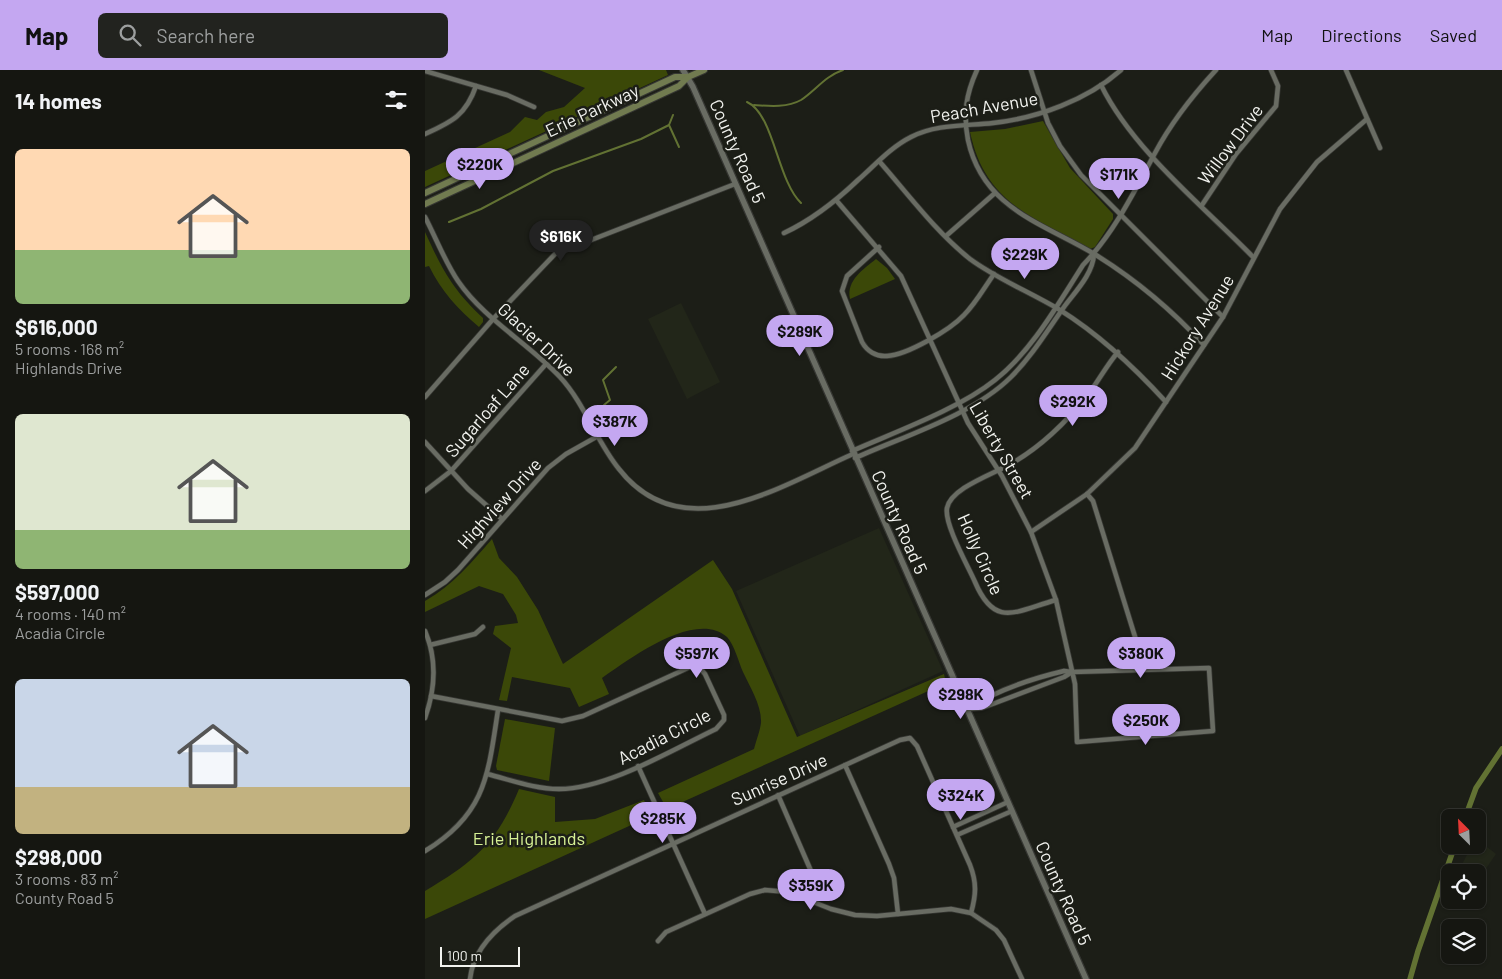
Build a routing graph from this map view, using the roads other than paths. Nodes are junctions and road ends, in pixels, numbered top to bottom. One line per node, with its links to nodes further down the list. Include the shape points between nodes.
1 (683, 70): 10 (street, County Road 5)
2 (704, 70): 10 (main road, Erie Parkway)
3 (977, 70): 16 (street, via 966,100)
4 (1031, 70): 14 (street)
5 (1121, 70): 11 (street, Peach Avenue)
6 (1216, 70): 19 (street, via 1187,105)
7 (1271, 70): 26 (street, Willow Drive, via 1278,86 1276,106 1236,154)
8 (1346, 70): 15 (street)
9 (425, 71): 12 (street)
10 (688, 74): 21 (street, County Road 5); 22 (main road, Erie Parkway, via 675,77); 25 (main road, Erie Parkway, via 679,86)
11 (1101, 85): 14 (street, Peach Avenue); 19 (street, via 1123,123)
12 (476, 86): 13 (street); 17 (street, via 460,115)
13 (534, 107)
14 (1044, 112): 16 (street, Peach Avenue, via 1012,120); 27 (street, via 1070,161)
15 (1367, 119): 18 (street); 33 (street, Hickory Avenue, via 1334,146 1300,182)
16 (965, 125): 20 (street, Peach Avenue, via 938,127 911,137); 23 (street, via 977,168)
17 (425, 134)
18 (1379, 148)
19 (1153, 156): 26 (street); 27 (street)
20 (879, 161): 24 (street, Peach Avenue); 30 (street)
21 (735, 184): 37 (street, via 555,254); 49 (street, County Road 5)
22 (425, 193)
23 (995, 193): 30 (street); 32 (street, via 1013,209)
24 (837, 200): 29 (street, Peach Avenue); 31 (street, Liberty Street)
25 (425, 204)
26 (1201, 205): 33 (street)
27 (1121, 215): 32 (street); 38 (street)
28 (425, 217): 37 (street, Glacier Drive, via 458,281)
29 (784, 233)
30 (946, 236): 34 (street, via 971,259)
31 (879, 247): 39 (street, Liberty Street, via 901,276); 39 (street, via 847,276 843,284 843,299 861,342 871,353 887,356)
32 (1094, 254): 35 (street); 36 (street, via 1090,270); 40 (street, via 1155,298)
33 (1253, 257): 38 (street, Hickory Avenue)
34 (994, 274): 35 (street); 39 (street, via 964,315)
35 (1055, 307): 36 (street); 45 (street, via 1023,352 1004,372)
36 (1062, 311): 41 (street); 46 (street, via 1010,378)
37 (494, 318): 42 (street, Glacier Drive); 43 (street)
38 (1223, 318): 40 (street, Hickory Avenue)
39 (930, 339): 45 (street, Liberty Street)
40 (1204, 345): 44 (street, Hickory Avenue)
41 (1118, 352): 44 (street); 51 (street, via 1088,395 1046,440)
42 (546, 364): 47 (street, Glacier Drive, via 567,385); 50 (street, Sugarloaf Lane)
43 (425, 397)
44 (1166, 402): 53 (street, Hickory Avenue, via 1135,448)
45 (959, 403): 46 (street, Liberty Street); 49 (street)
46 (962, 411): 49 (street); 51 (street, Liberty Street)
47 (598, 436): 49 (street, Glacier Drive, via 619,470 641,490 666,503 694,509 719,509 738,504); 54 (street, Highview Drive, via 557,460)
48 (425, 442): 50 (street)
49 (853, 454): 64 (street, County Road 5)
50 (451, 471): 52 (street, Sugarloaf Lane); 54 (street)
51 (999, 471): 55 (street, Liberty Street); 57 (street, Holly Circle, via 959,490 947,509 974,581 984,602 997,612 1007,613)
52 (425, 491)
53 (1087, 494): 55 (street, Hickory Avenue); 61 (street, via 1093,501)
54 (502, 519): 56 (street, Highview Drive, via 458,570)
55 (1031, 532): 57 (street, Liberty Street)
56 (425, 595)
57 (1056, 600): 62 (street, Liberty Street)
58 (483, 627): 60 (street, via 475,634)
59 (425, 631): 60 (street)
60 (430, 645): 63 (street, via 433,670)
61 (1145, 669): 62 (street); 62 (street, Liberty Street, via 1209,668 1213,731 1077,742)
62 (1073, 672): 64 (street, via 982,708); 64 (street, via 1031,679)
63 (431, 696): 65 (street, Acadia Circle); 66 (street)
64 (967, 709): 71 (street, County Road 5)
65 (498, 710): 68 (street, Acadia Circle, via 552,720 572,719 690,667 699,667 724,715 721,725); 69 (street)
66 (425, 718)
67 (845, 765): 70 (street, Sunrise Drive); 73 (street, Sunrise Drive, via 910,738 917,746); 80 (street, via 894,878)
68 (638, 766): 69 (street, Acadia Circle, via 598,783 570,788 541,787); 75 (street)
69 (487, 774): 76 (street, via 481,794 469,814 454,831)
70 (778, 795): 75 (street, Sunrise Drive); 77 (street, via 811,871)
71 (1008, 802): 72 (street, County Road 5); 73 (street)
72 (1012, 811): 74 (street); 84 (street, County Road 5)
73 (953, 827): 74 (street)
74 (957, 835): 78 (street, via 975,878 976,893)
75 (673, 843): 79 (street); 82 (street, Sunrise Drive, via 529,909 502,925 482,948)
76 (425, 851)
77 (807, 899): 79 (street, via 788,892 765,890); 80 (street, via 855,915)
78 (971, 912): 80 (street, via 951,910); 83 (street, via 1000,935)
79 (705, 914): 81 (street, via 666,932)
80 (898, 914)
81 (657, 941)
82 (470, 979)
83 (1022, 979)
84 (1086, 979)

